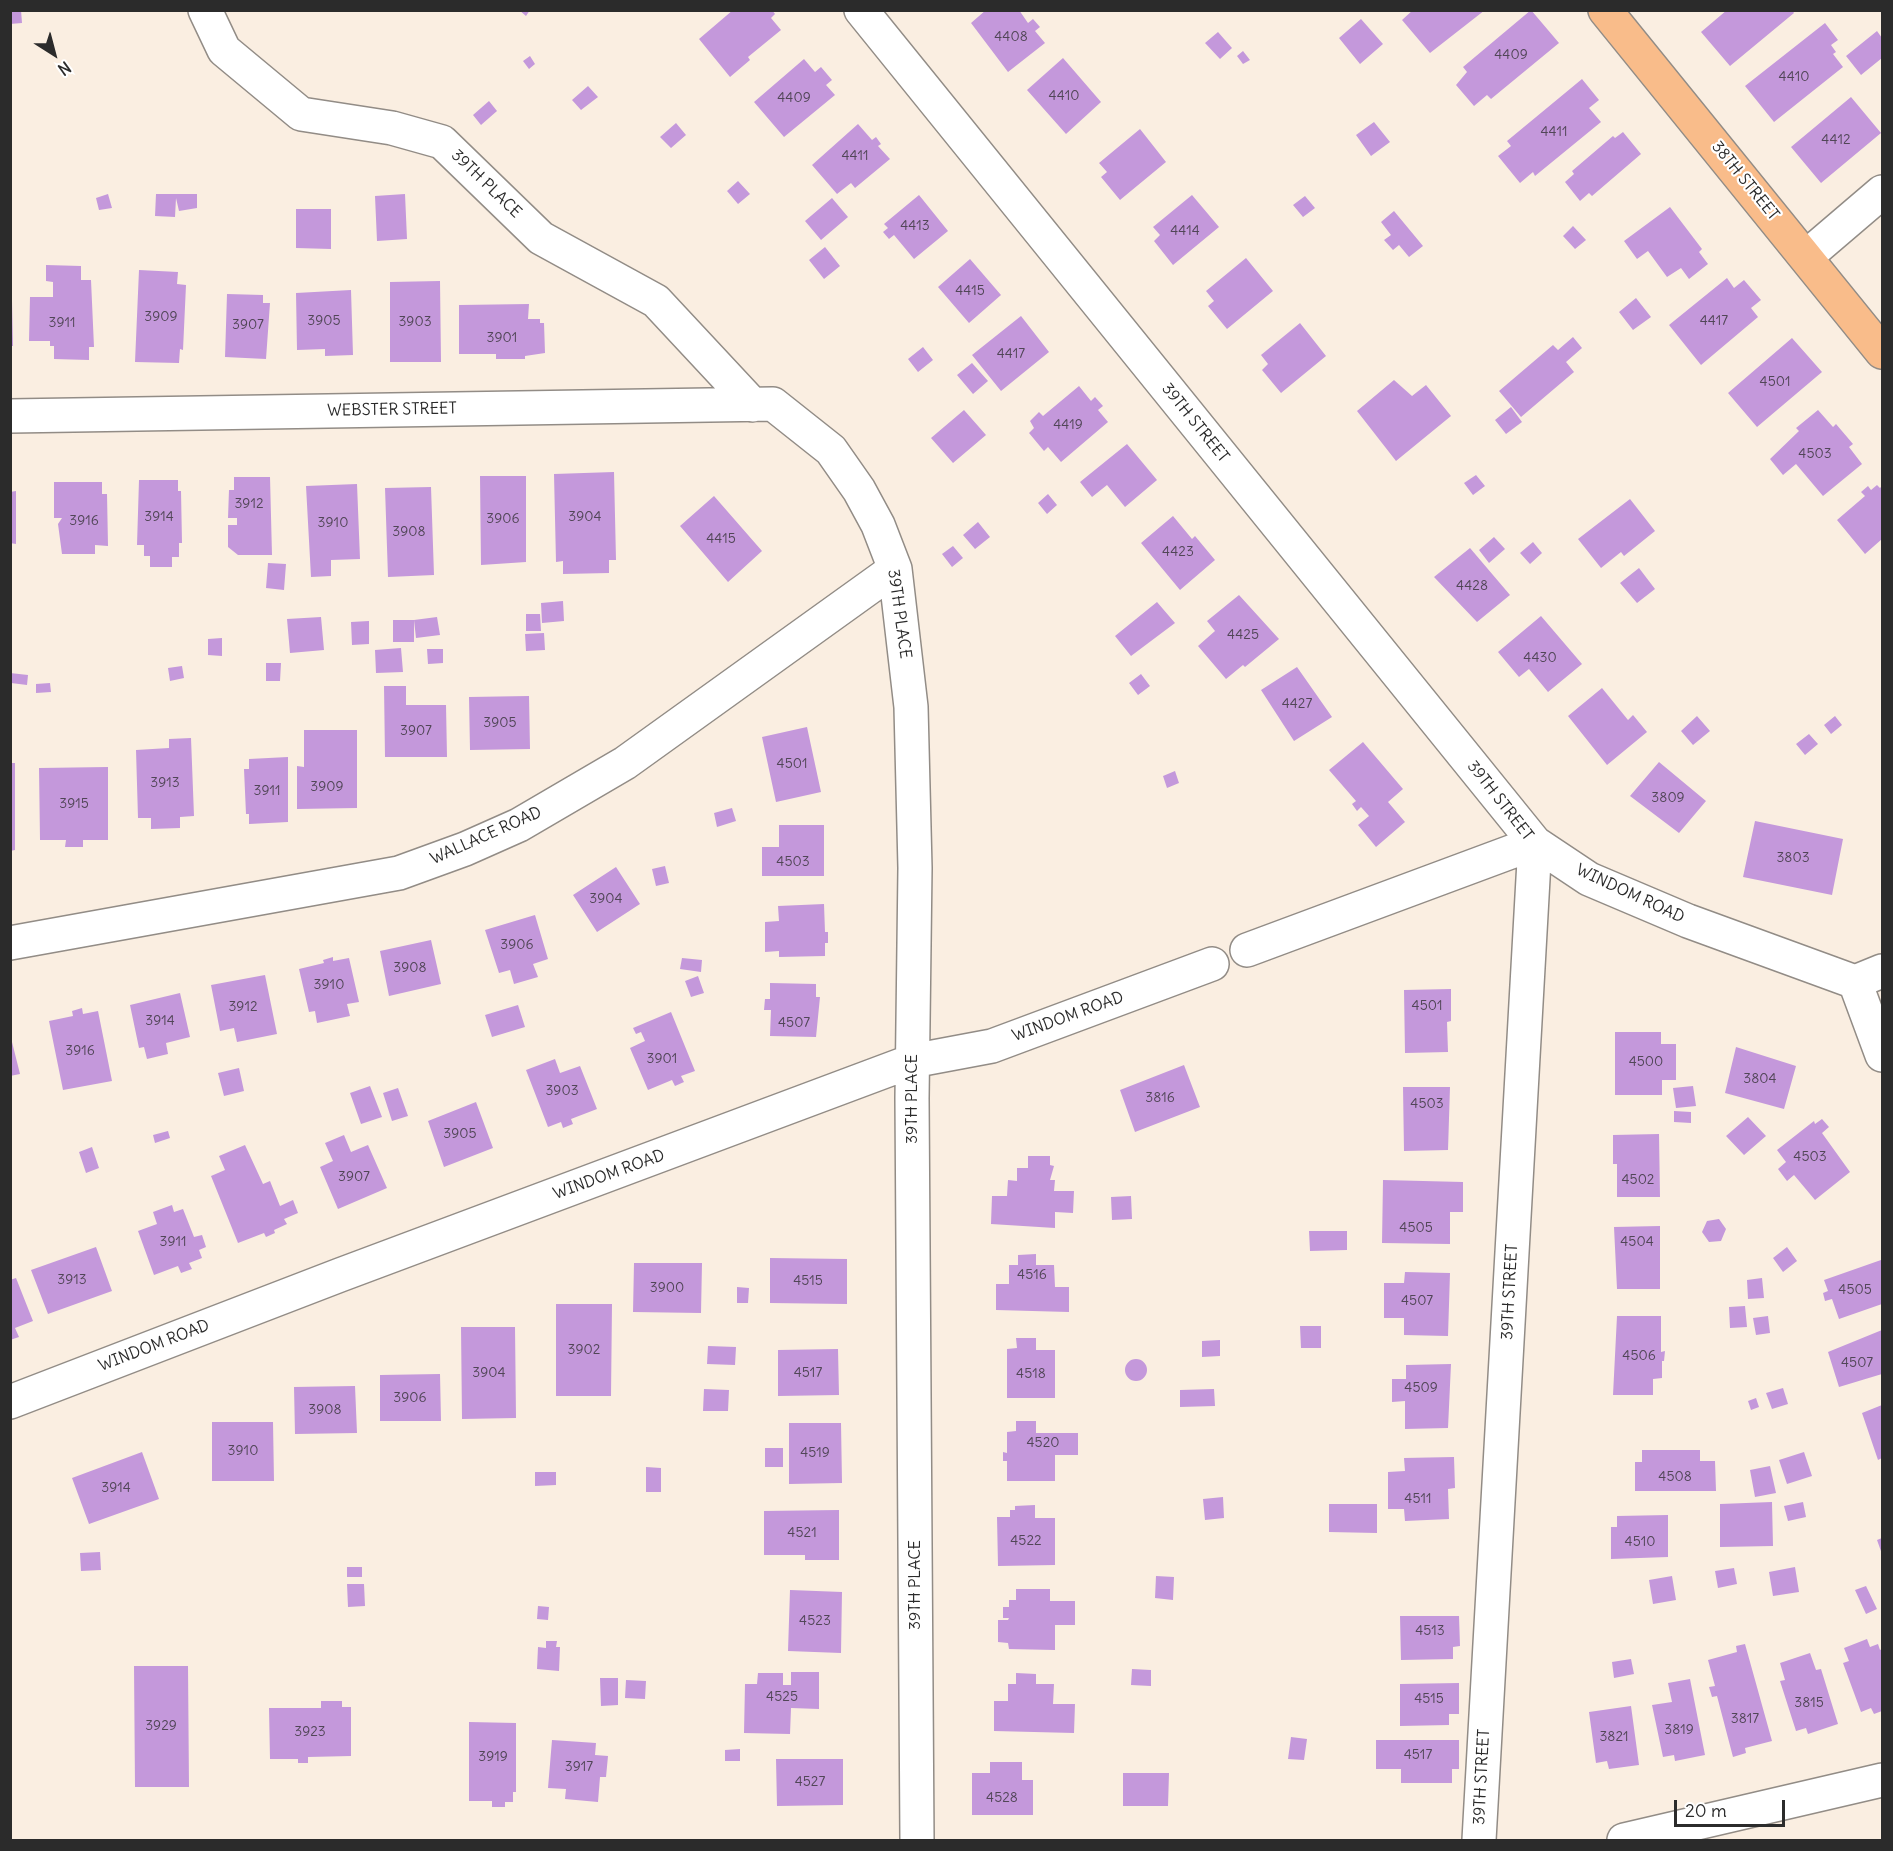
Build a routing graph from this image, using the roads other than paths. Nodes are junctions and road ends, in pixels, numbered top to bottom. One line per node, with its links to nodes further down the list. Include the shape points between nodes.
1 (205, 10): 7 (street, 39TH PLACE, via 224,50 301,114 392,128 442,142 541,238 656,301)
2 (861, 10): 10 (street, 39TH STREET)
3 (1605, 10): 5 (main road, 38TH STREET)
4 (1882, 192): 5 (street)
5 (1807, 256): 6 (main road, 38TH STREET)
6 (1882, 352)
7 (763, 404): 8 (street, WEBSTER STREET); 9 (street, 39TH PLACE, via 831,450 859,490)
8 (10, 416)
9 (895, 569): 11 (street, WALLACE ROAD, via 625,764 519,825 465,849 399,873); 16 (street, 39TH PLACE, via 911,707 915,868)
10 (1535, 843): 12 (street); 14 (street, WINDOM ROAD, via 1589,879 1688,921); 20 (street, 39TH STREET)
11 (10, 942)
12 (1247, 950)
13 (1212, 964): 16 (street, WINDOM ROAD, via 992,1046)
14 (1869, 976): 15 (street)
15 (1882, 1055)
16 (912, 1061): 17 (street, WINDOM ROAD); 19 (street, 39TH PLACE)
17 (10, 1402)
18 (1882, 1780): 21 (street)
19 (917, 1840)
20 (1479, 1840)
21 (1624, 1840)

